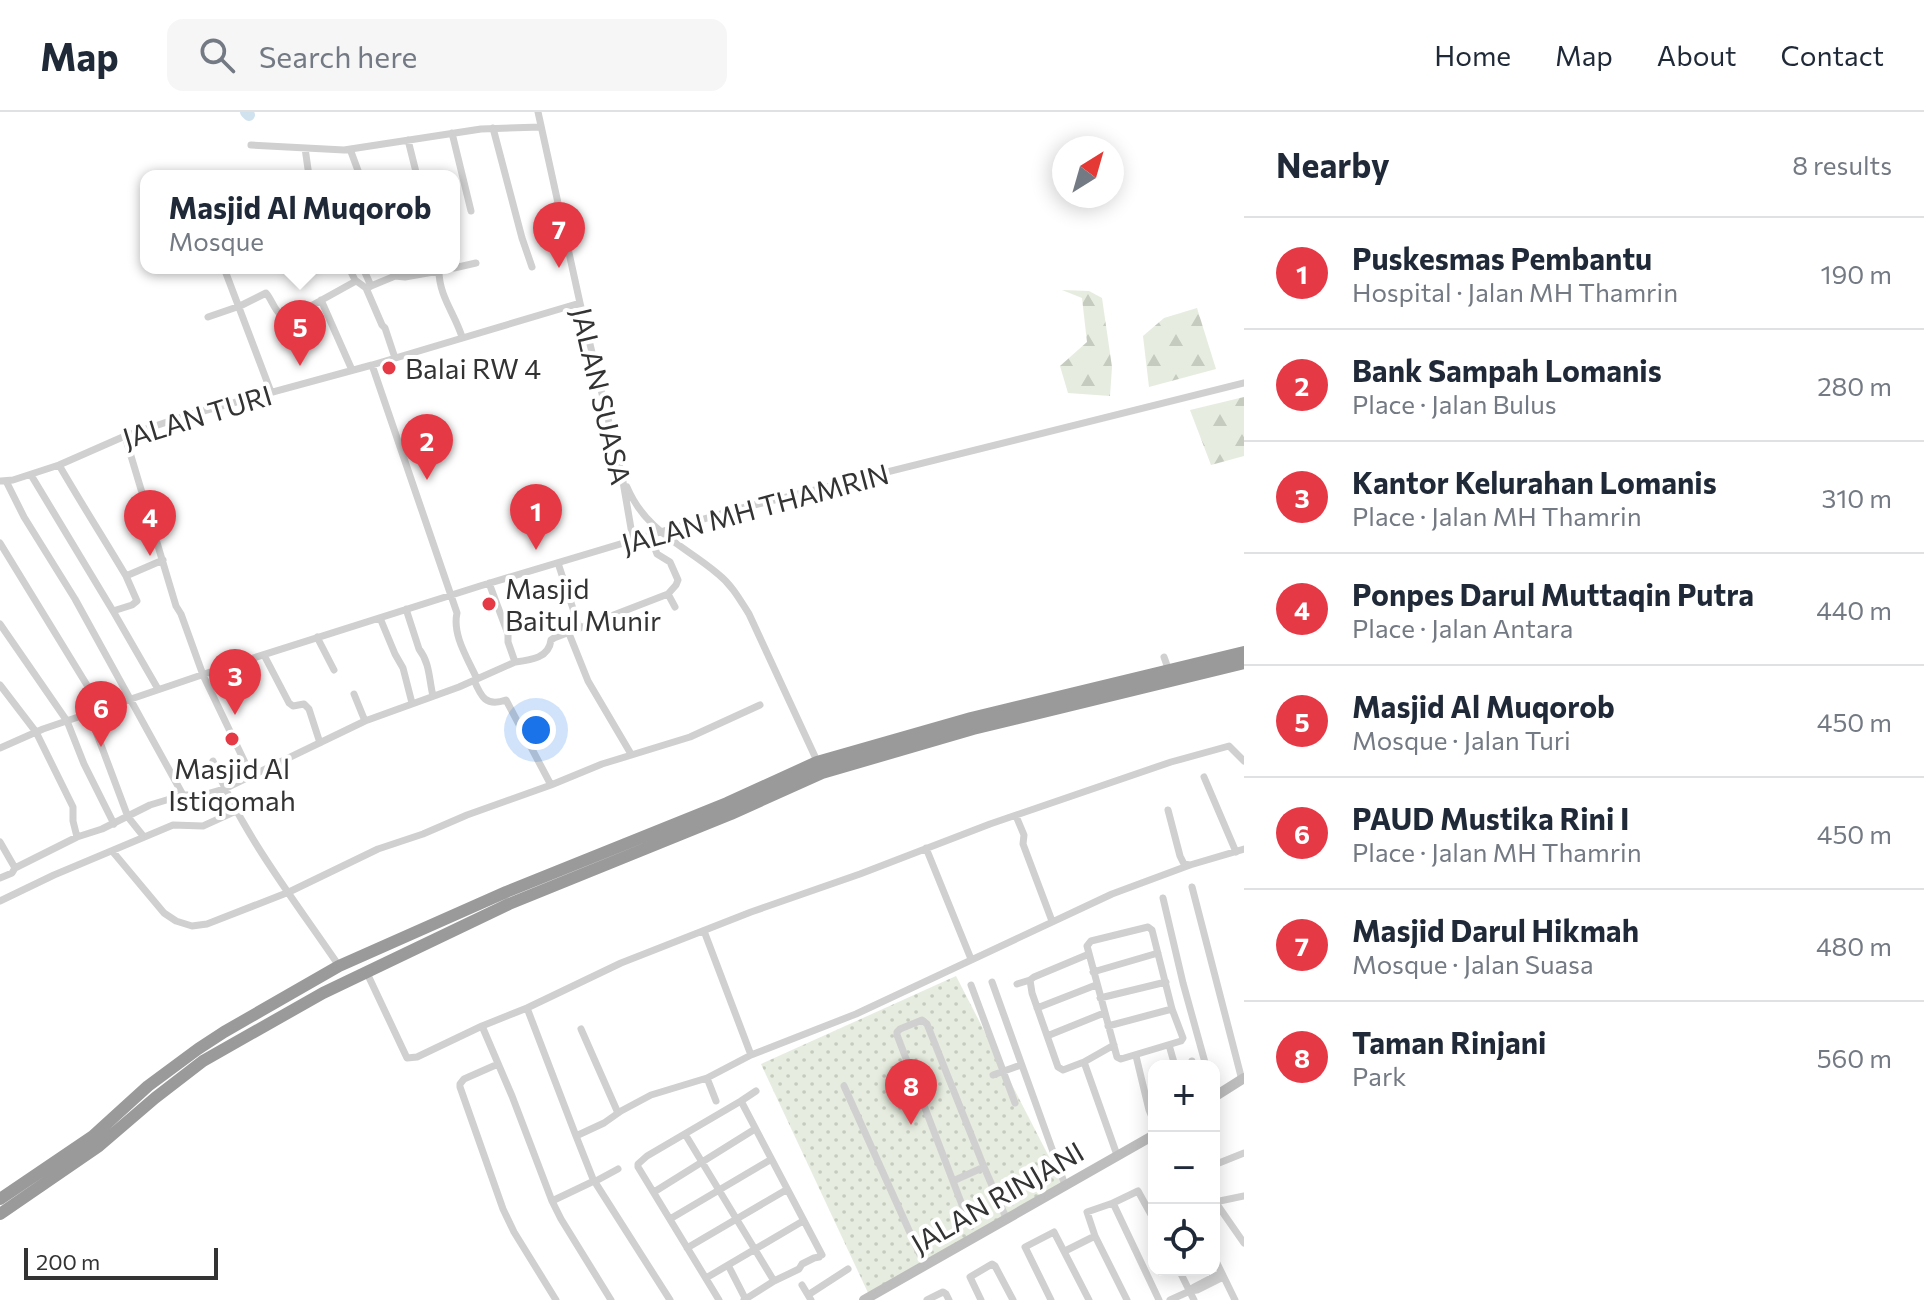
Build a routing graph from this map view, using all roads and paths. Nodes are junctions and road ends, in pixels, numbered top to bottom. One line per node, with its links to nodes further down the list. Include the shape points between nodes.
1 (538, 112): 2 (street, JALAN SUASA)
2 (541, 127): 3 (street); 24 (street, JALAN SUASA)
3 (493, 128): 4 (street); 15 (street)
4 (452, 133): 5 (street); 12 (street)
5 (408, 140): 8 (street); 11 (street)
6 (251, 145): 7 (street)
7 (305, 148): 8 (street); 9 (street)
8 (350, 149): 10 (street)
9 (308, 170)
10 (358, 170)
11 (416, 170)
12 (471, 211)
13 (476, 263): 14 (street)
14 (460, 266)
15 (532, 267)
16 (227, 274): 25 (street)
17 (352, 274): 21 (street)
18 (365, 274): 22 (street)
19 (419, 274): 22 (street, via 395,276)
20 (439, 274): 27 (street)
21 (356, 281): 22 (street); 23 (street)
22 (368, 287): 28 (street)
23 (321, 300): 25 (street, via 286,318 266,293); 30 (street)
24 (580, 303): 27 (street, JALAN TURI); 36 (street, JALAN SUASA)
25 (240, 306): 26 (street); 32 (street)
26 (208, 317)
27 (462, 337): 28 (street, JALAN TURI)
28 (395, 358): 29 (street, JALAN TURI)
29 (372, 365): 30 (street, JALAN TURI); 47 (street)
30 (352, 370): 32 (street, JALAN TURI)
31 (1244, 383): 38 (street, JALAN MH THAMRIN)
32 (271, 392): 33 (street, JALAN TURI)
33 (125, 436): 34 (street, JALAN TURI); 42 (street)
34 (59, 465): 35 (street, JALAN TURI); 44 (street)
35 (31, 475): 37 (street, JALAN TURI); 50 (street)
36 (622, 476): 38 (street, via 637,506); 40 (street, JALAN SUASA)
37 (3, 481): 69 (street)
38 (660, 532): 39 (street, JALAN MH THAMRIN); 82 (street, via 720,575 739,597)
39 (650, 535): 40 (street, JALAN MH THAMRIN); 46 (street, via 656,553 670,562 678,580)
40 (633, 540): 43 (street, JALAN MH THAMRIN)
41 (0, 543): 72 (street)
42 (163, 560): 44 (street); 62 (street)
43 (558, 563): 45 (street, JALAN MH THAMRIN); 53 (street)
44 (126, 576): 50 (street, via 137,601)
45 (489, 583): 47 (street, JALAN MH THAMRIN); 59 (street)
46 (668, 594): 48 (street); 53 (street)
47 (450, 595): 49 (street, JALAN MH THAMRIN); 64 (street)
48 (675, 607)
49 (406, 609): 51 (street, JALAN MH THAMRIN); 68 (street)
50 (113, 611): 66 (street)
51 (380, 618): 55 (street, JALAN MH THAMRIN); 70 (street)
52 (0, 624): 74 (street)
53 (579, 627): 54 (street)
54 (568, 631): 59 (street, via 551,640 544,655); 79 (street, via 588,681)
55 (317, 637): 57 (street, JALAN MH THAMRIN); 61 (street)
56 (1244, 652): 63 (highway)
57 (264, 655): 62 (street, JALAN MH THAMRIN); 77 (street, via 289,703 309,709)
58 (1164, 657): 63 (street)
59 (515, 662): 64 (street)
60 (1244, 663): 63 (highway)
61 (334, 670)
62 (203, 675): 66 (street, JALAN MH THAMRIN); 83 (street)
63 (1170, 676): 82 (highway)
64 (475, 679): 68 (street); 85 (street, via 485,700 506,700)
65 (0, 685): 76 (street)
66 (158, 689): 69 (street, JALAN MH THAMRIN)
67 (354, 694): 75 (street)
68 (433, 696): 70 (street)
69 (131, 698): 72 (street, JALAN MH THAMRIN); 87 (street)
70 (412, 703): 75 (street)
71 (760, 705): 79 (street, via 690,737)
72 (101, 708): 73 (street, JALAN MH THAMRIN)
73 (89, 713): 74 (street, JALAN MH THAMRIN); 91 (street)
74 (67, 721): 76 (street, JALAN MH THAMRIN); 92 (street)
75 (365, 721): 77 (street)
76 (36, 732): 78 (street, JALAN MH THAMRIN); 93 (street, via 73,807)
77 (320, 743): 83 (street)
78 (1, 745)
79 (631, 754): 85 (street)
80 (213, 761): 86 (street)
81 (1244, 761): 90 (street, via 1229,746 1220,748)
82 (820, 768): 99 (highway, via 731,814)
83 (251, 775): 86 (street)
84 (1204, 777): 97 (street)
85 (551, 785): 104 (street, via 378,849)
86 (224, 789): 87 (street); 89 (street)
87 (183, 795): 91 (street)
88 (1168, 810): 100 (street, via 1182,860)
89 (236, 811): 94 (street, via 203,826 173,825); 104 (street)
90 (1016, 816): 96 (street); 107 (street)
91 (128, 817): 92 (street); 94 (street)
92 (114, 824): 93 (street)
93 (77, 837): 101 (street)
94 (144, 837): 98 (street)
95 (0, 842): 101 (street)
96 (926, 848): 108 (street); 113 (street)
97 (1240, 851): 100 (street)
98 (113, 852): 104 (street, via 162,911 192,926); 106 (street)
99 (611, 856): 109 (highway, via 506,892); 112 (highway)
100 (1190, 865): 107 (street)
101 (15, 868): 102 (street)
102 (0, 878)
103 (1192, 887): 147 (street)
104 (289, 892): 114 (street)
105 (1163, 898): 140 (street)
106 (0, 901)
107 (1052, 921): 113 (street)
108 (704, 931): 126 (street); 137 (street)
109 (385, 946): 112 (highway); 114 (highway)
110 (1158, 953): 111 (street, via 1148,927 1091,941); 116 (street); 120 (street)
111 (1089, 954): 116 (street); 118 (street)
112 (392, 958): 115 (highway)
113 (971, 959): 137 (street, via 856,1014)
114 (339, 966): 117 (highway)
115 (366, 971): 124 (highway); 131 (street, via 407,1058)
116 (1093, 972): 123 (street)
117 (314, 979): 124 (highway); 130 (highway)
118 (1030, 980): 121 (street); 127 (street)
119 (992, 982): 143 (street)
120 (1166, 982): 125 (street); 128 (street)
121 (1017, 984)
122 (971, 985): 144 (street)
123 (1096, 985): 125 (street); 127 (street)
124 (323, 993): 130 (highway)
125 (1100, 998): 129 (street)
126 (527, 1008): 131 (street); 158 (street)
127 (1037, 1008): 134 (street)
128 (1172, 1009): 132 (street); 136 (street, via 1183,1038)
129 (1104, 1013): 132 (street); 134 (street)
130 (250, 1025): 174 (highway, via 198,1049 93,1136); 181 (highway, via 99,1146)
131 (482, 1026): 142 (street)
132 (1108, 1026): 135 (street)
133 (581, 1029): 155 (street)
134 (1047, 1036): 141 (street, via 1060,1069)
135 (1114, 1045): 138 (street, via 1119,1058); 141 (street)
136 (1169, 1045): 138 (street); 139 (street)
137 (751, 1055): 146 (street)
138 (1136, 1056): 150 (street)
139 (1173, 1060)
140 (1204, 1060)
141 (1084, 1062): 161 (street)
142 (498, 1064): 176 (street); 204 (street, via 464,1079 460,1087 503,1209)
143 (1021, 1065): 144 (street); 169 (street)
144 (1003, 1071): 145 (street); 154 (street)
145 (993, 1075)
146 (707, 1078): 152 (street); 155 (street, via 651,1095)
147 (1243, 1079): 151 (street)
148 (844, 1086): 194 (street)
149 (756, 1091): 153 (street)
150 (1148, 1093)
151 (1220, 1093)
152 (716, 1101)
153 (741, 1101): 156 (street); 157 (street)
154 (1015, 1103)
155 (618, 1113): 158 (street)
156 (755, 1129): 162 (street); 163 (street)
157 (685, 1134): 163 (street); 172 (street, via 638,1164)
158 (576, 1136): 168 (street)
159 (1148, 1138): 161 (street, JALAN RINJANI)
160 (1244, 1153): 164 (street)
161 (1117, 1155): 169 (street, JALAN RINJANI)
162 (770, 1160): 170 (street); 171 (street)
163 (703, 1162): 170 (street); 172 (street)
164 (1220, 1163)
165 (984, 1167): 167 (street); 167 (street, via 927,1024 922,1020 900,1029 897,1035); 184 (street)
166 (618, 1169): 168 (street)
167 (953, 1181): 180 (street)
168 (594, 1182): 176 (street); 206 (street)
169 (1067, 1184): 184 (street, JALAN RINJANI)
170 (719, 1190): 182 (street); 183 (street)
171 (786, 1190): 183 (street); 185 (street)
172 (654, 1192): 182 (street)
173 (1244, 1196): 175 (street)
174 (0, 1199)
175 (1220, 1200)
176 (552, 1201): 205 (street)
177 (1113, 1203): 179 (street, via 1138,1191); 186 (street, via 1087,1212); 217 (street)
178 (1217, 1204): 187 (street)
179 (1148, 1209)
180 (964, 1210)
181 (0, 1214)
182 (670, 1219): 188 (street)
183 (737, 1219): 188 (street); 189 (street)
184 (1007, 1220): 194 (street, JALAN RINJANI)
185 (803, 1221): 189 (street); 192 (street)
186 (1095, 1236): 191 (street); 216 (street)
187 (1244, 1243)
188 (687, 1248): 199 (street)
189 (754, 1249): 193 (street); 200 (street)
190 (832, 1249): 192 (street)
191 (1065, 1251): 214 (street, via 1054,1232 1025,1247); 215 (street)
192 (820, 1256): 200 (street)
193 (728, 1265): 199 (street); 208 (street)
194 (925, 1266): 209 (street, JALAN RINJANI)
195 (848, 1269): 203 (street)
196 (1220, 1270): 197 (street)
197 (1222, 1275): 202 (street); 220 (street)
198 (1182, 1276): 202 (street)
199 (706, 1278): 207 (street)
200 (774, 1281): 208 (street)
201 (802, 1285): 203 (street)
202 (1190, 1291): 218 (street); 219 (street)
203 (810, 1297)
204 (556, 1300)
205 (611, 1300)
206 (670, 1300)
207 (719, 1300)
208 (745, 1300)
209 (864, 1300)
210 (927, 1300): 211 (street, via 943,1292)
211 (949, 1300)
212 (981, 1300): 213 (street, via 970,1277 992,1264)
213 (1013, 1300)
214 (1051, 1300)
215 (1089, 1300)
216 (1127, 1300)
217 (1159, 1300)
218 (1170, 1300)
219 (1194, 1300)
220 (1235, 1300)

